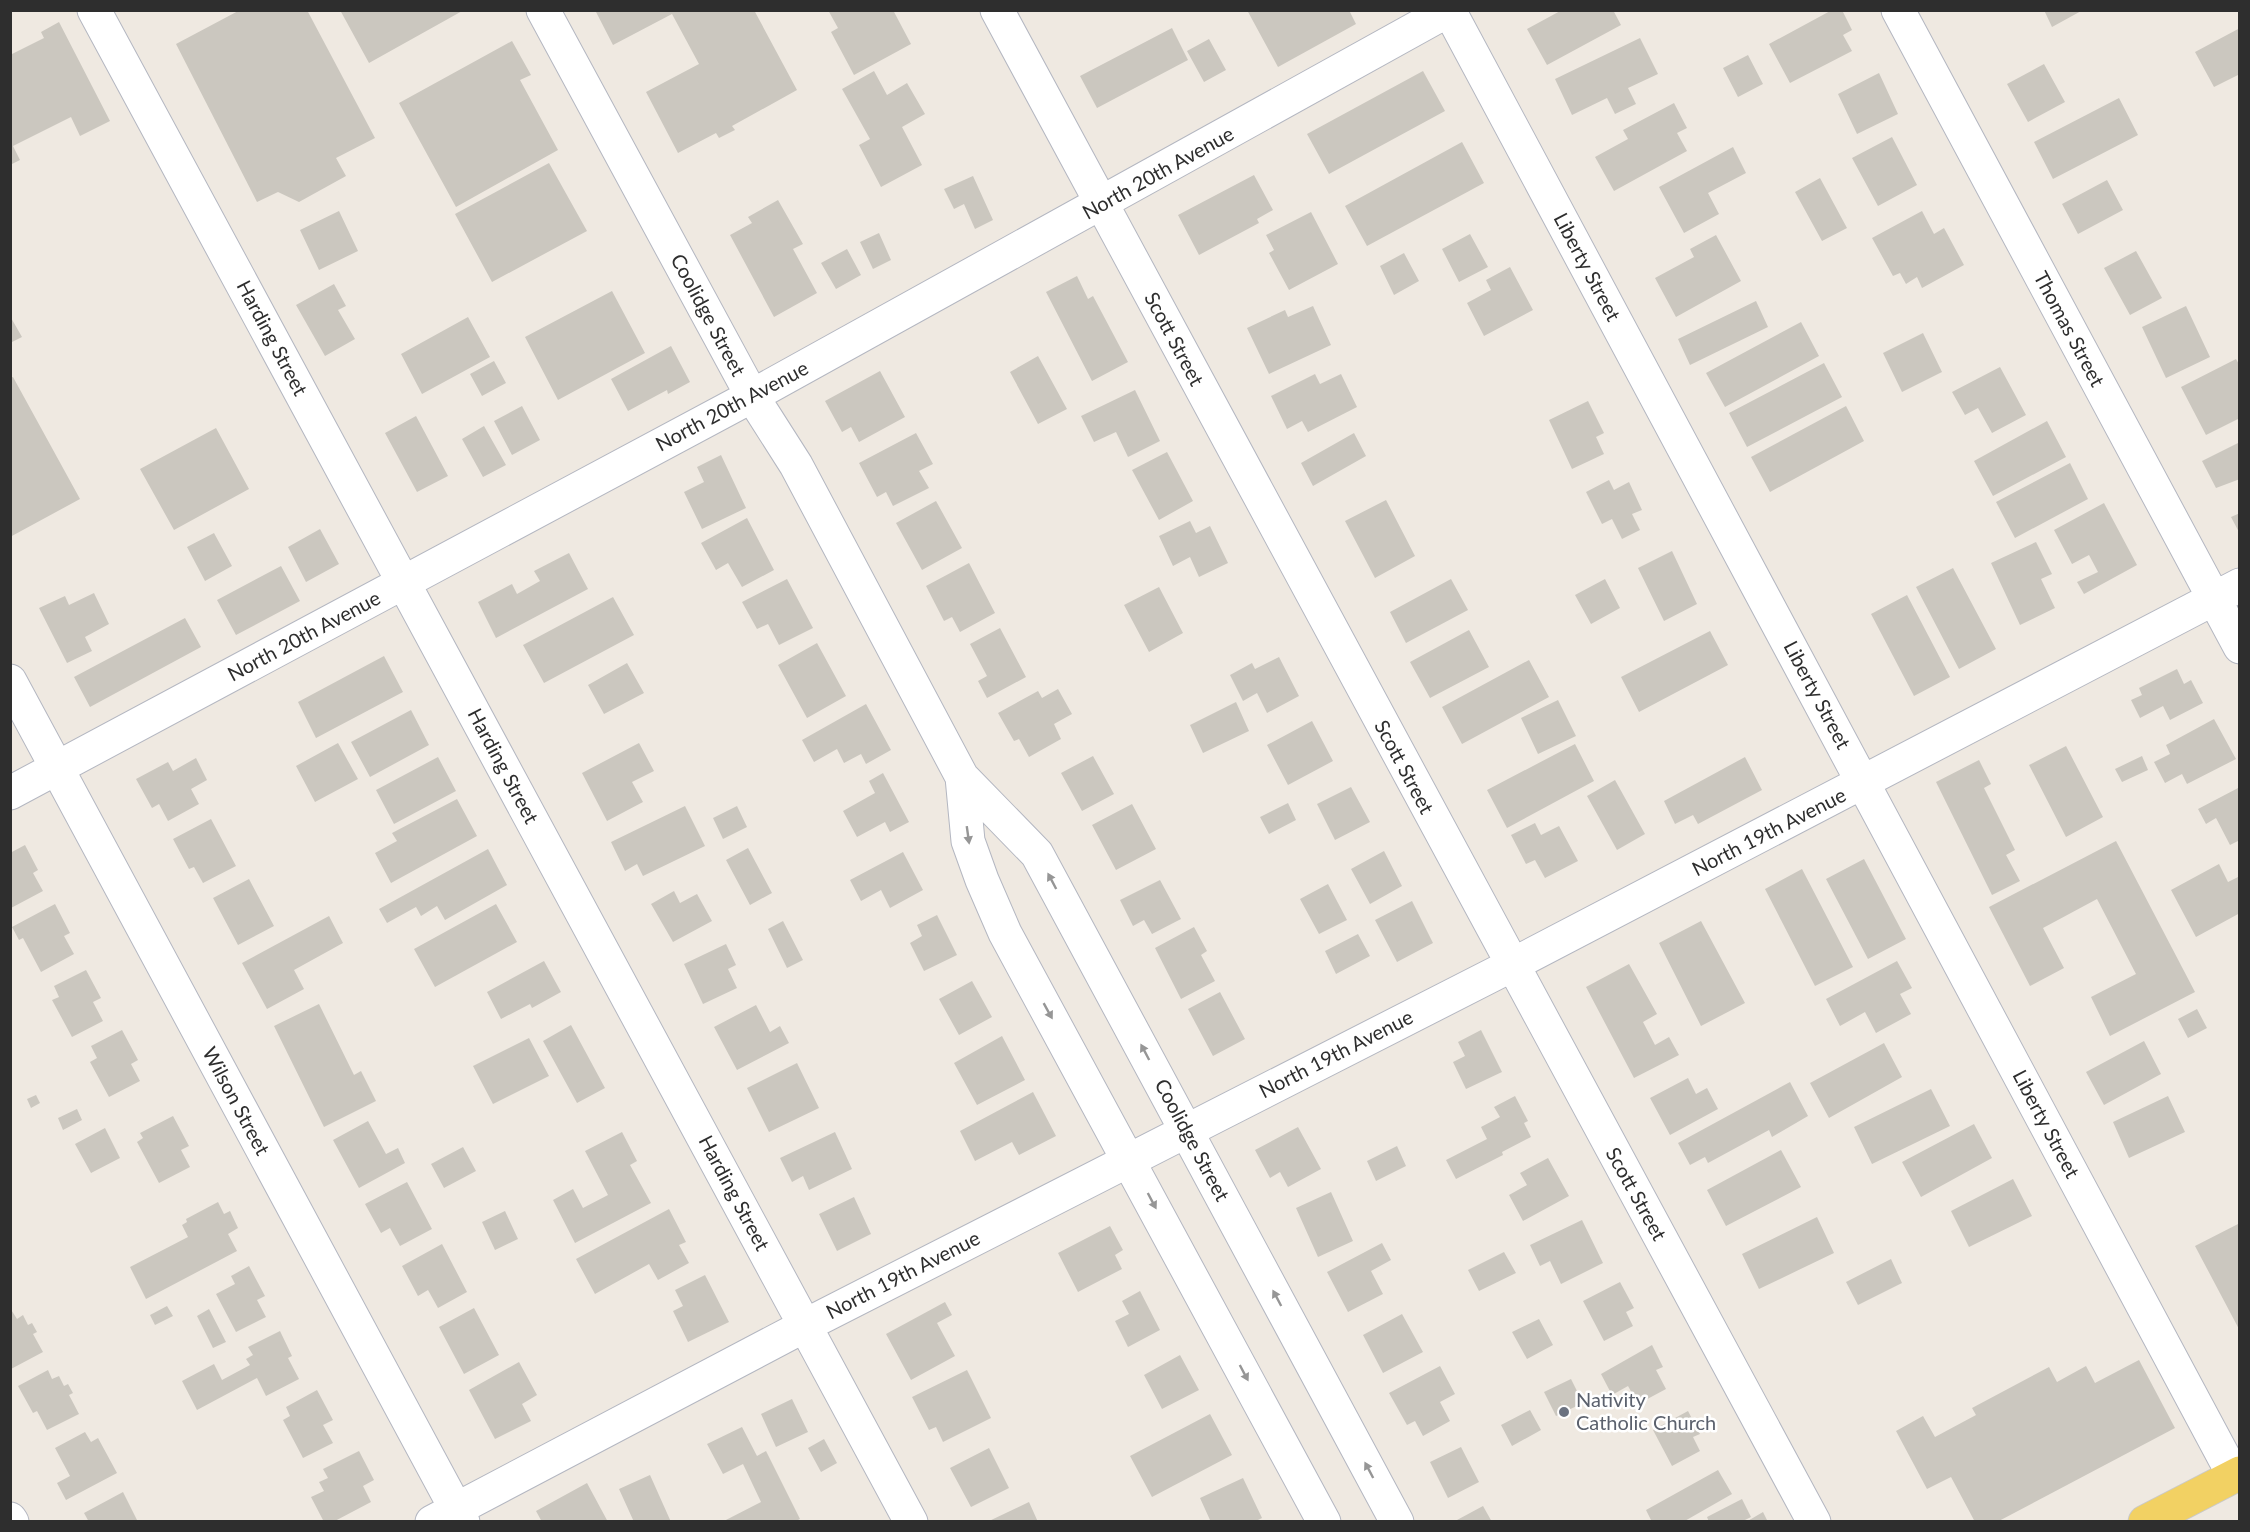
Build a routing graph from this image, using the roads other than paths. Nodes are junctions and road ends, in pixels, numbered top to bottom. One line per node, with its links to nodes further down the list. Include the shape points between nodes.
1 (94, 10): 8 (street, Harding Street)
2 (543, 10): 7 (street, Coolidge Street)
3 (997, 10): 6 (street, Scott Street)
4 (1449, 10): 6 (street, North 20th Avenue); 14 (street, Liberty Street)
5 (1898, 10): 9 (street, Thomas Street)
6 (1101, 205): 7 (street, North 20th Avenue); 16 (street, Scott Street)
7 (752, 396): 8 (street, North 20th Avenue); 13 (street, Coolidge Street, via 796,465)
8 (403, 582): 12 (street, North 20th Avenue); 19 (street, Harding Street)
9 (2227, 592): 10 (street, Thomas Street); 14 (street, North 19th Avenue)
10 (2240, 647)
11 (10, 681): 12 (street, Wilson Street)
12 (57, 767): 15 (street, North 20th Avenue); 21 (street, Wilson Street)
13 (962, 777): 17 (street, Coolidge Street, one-way to 13, via 1038,854); 18 (street, Coolidge Street, one-way to 18, via 968,841 986,891)
14 (1864, 782): 16 (street, North 19th Avenue); 20 (street, Liberty Street)
15 (10, 794)
16 (1512, 965): 17 (street, North 19th Avenue); 25 (street, Scott Street)
17 (1187, 1130): 18 (street, North 19th Avenue); 24 (street, Coolidge Street, one-way to 17)
18 (1129, 1160): 19 (street, North 19th Avenue); 23 (street, Coolidge Street, one-way to 23)
19 (806, 1325): 21 (street, North 19th Avenue); 22 (street, Harding Street)
20 (2237, 1474): 26 (main road)
21 (450, 1517)
22 (911, 1521)
23 (1324, 1521)
24 (1397, 1521)
25 (1814, 1521)
26 (2145, 1521)

